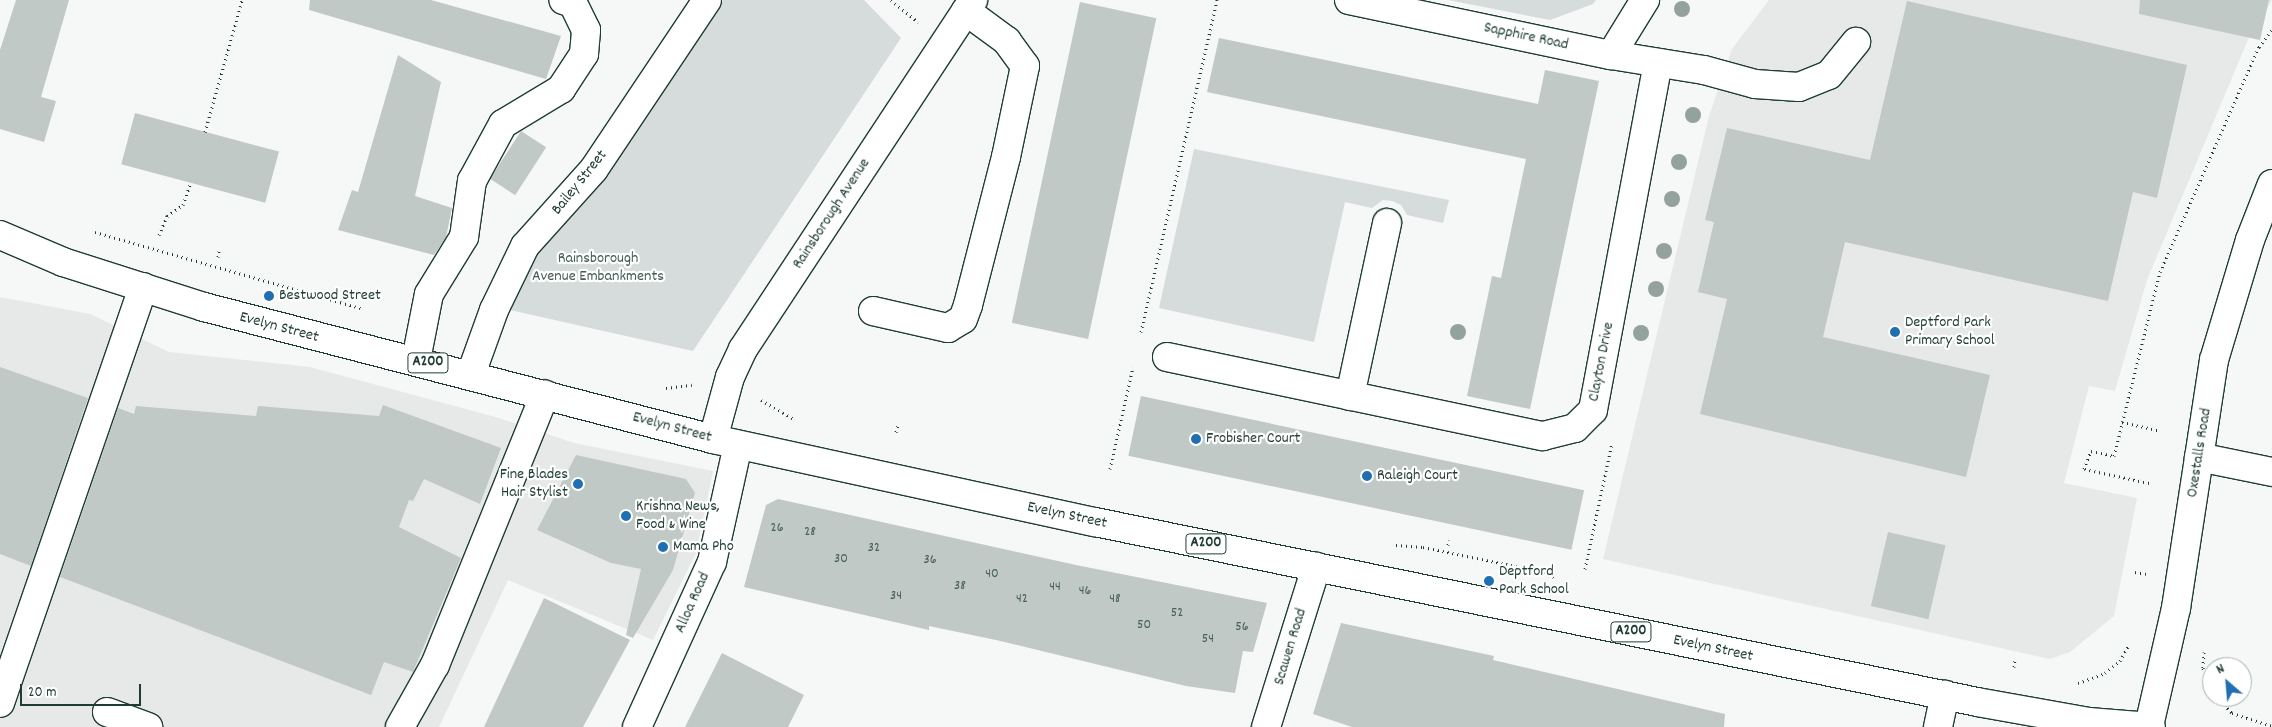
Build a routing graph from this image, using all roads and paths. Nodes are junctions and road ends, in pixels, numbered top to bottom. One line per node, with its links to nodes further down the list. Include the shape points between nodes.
1 (242, 0): 12 (path)
2 (563, 0): 26 (street, via 573,3 586,30 584,54 561,90 504,124 472,181 464,237 429,294)
3 (707, 0): 28 (street, Bailey Street, via 594,169 526,246 494,310)
4 (1217, 0): 24 (path)
5 (1349, 0): 10 (street, Sapphire Road)
6 (1645, 0): 10 (street)
7 (969, 6): 23 (street, via 1007,41 1026,66 1009,148 963,320 948,328); 36 (street, Rainsborough Avenue, via 744,349 730,377)
8 (2272, 29): 32 (path, via 2259,47 2160,272)
9 (1856, 42): 11 (street, Sapphire Road, via 1829,76 1800,87 1755,84 1704,70)
10 (1611, 55): 11 (street, Sapphire Road)
11 (1658, 63): 31 (street, Clayton Drive)
12 (205, 132)
13 (191, 182): 18 (path, via 183,205 167,216)
14 (2272, 184): 37 (street, Oxestalls Road, via 2250,240 2214,360)
15 (1387, 224): 30 (street)
16 (88, 230): 22 (path)
17 (0, 235): 21 (street, Evelyn Street / A200, via 64,262)
18 (159, 235)
19 (219, 251): 20 (path)
20 (218, 258)
21 (143, 287): 26 (street, Evelyn Street / A200, via 272,326); 52 (street)
22 (367, 310)
23 (873, 311)
24 (1140, 335)
25 (1168, 357): 30 (street, Clayton Drive)
26 (416, 360): 28 (street, Evelyn Street / A200)
27 (1134, 364): 38 (path)
28 (471, 374): 29 (street, Evelyn Street / A200)
29 (545, 394): 36 (street, Evelyn Street / A200); 57 (street, via 435,665)
30 (1350, 396): 31 (street, Clayton Drive, via 1543,436 1575,428)
31 (1593, 410): 44 (path, via 1612,442)
32 (2122, 422): 34 (path); 40 (path, via 2114,456 2091,451 2084,469)
33 (898, 426): 35 (path)
34 (2158, 430)
35 (896, 432)
36 (726, 442): 43 (street, Evelyn Street / A200); 58 (street, Alloa Road, via 712,562)
37 (2199, 457): 39 (street); 61 (street, Oxestalls Road, via 2176,608)
38 (1110, 469)
39 (2272, 472)
40 (2149, 483)
41 (1450, 540): 42 (path)
42 (1448, 545)
43 (1316, 567): 51 (street, Evelyn Street / A200); 59 (street, Scawen Road)
44 (1585, 569)
45 (2132, 639): 50 (path, via 2120,661)
46 (2206, 643): 47 (path)
47 (2205, 657)
48 (2015, 659): 49 (path)
49 (2014, 667)
50 (2105, 673)
51 (1945, 695): 60 (street); 61 (street, Evelyn Street / A200, via 2089,722)
52 (0, 703)
53 (2226, 707): 55 (path, via 2232,713)
54 (107, 712): 56 (street)
55 (2272, 726)
56 (148, 727)
57 (400, 727)
58 (637, 727)
59 (1266, 727)
60 (1938, 727)
61 (2150, 727)

